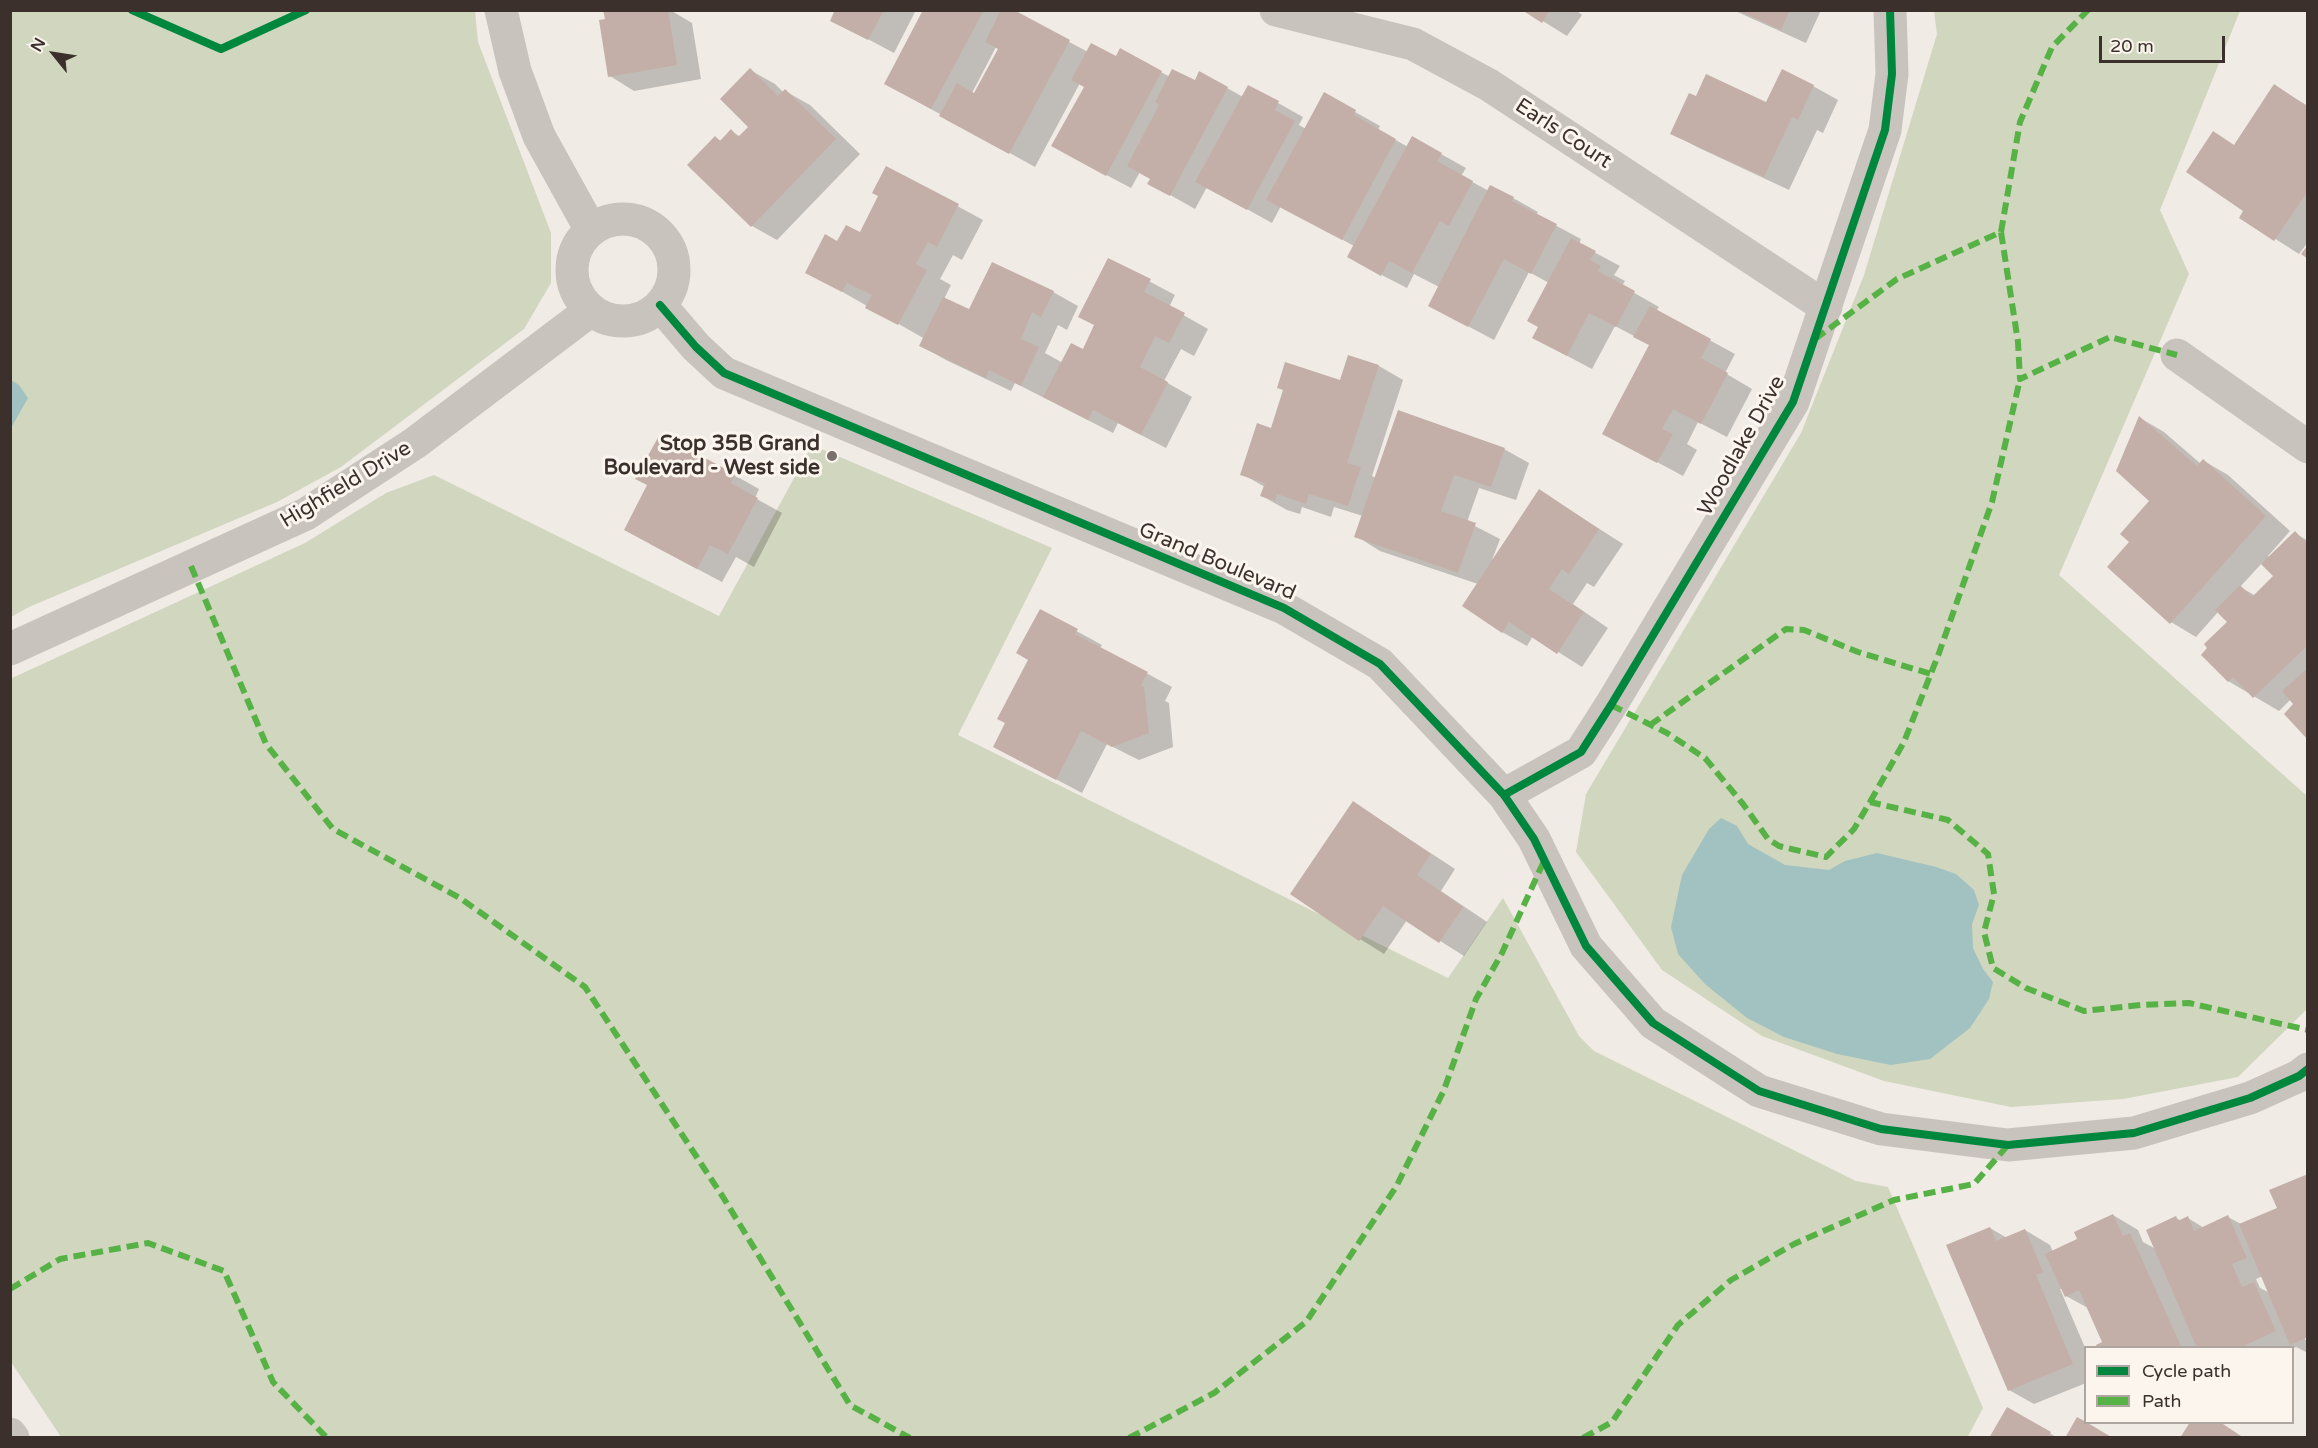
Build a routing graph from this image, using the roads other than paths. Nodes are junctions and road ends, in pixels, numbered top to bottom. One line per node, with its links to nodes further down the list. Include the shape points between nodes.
1 (501, 10): 4 (street, via 515,71 539,136)
2 (1276, 10): 6 (street, Earls Court, via 1413,44 1489,85)
3 (1890, 10): 6 (street, Woodlake Drive, via 1892,74 1885,130)
4 (591, 230): 5 (street, via 606,221 623,218 655,229 673,257 670,291); 7 (street, via 580,240 571,270 580,299)
5 (660, 305): 7 (street, via 641,317 618,321); 11 (street, Grand Boulevard, via 724,373 1284,608 1380,664)
6 (1826, 307): 11 (street, Woodlake Drive, via 1793,402 1581,752)
7 (591, 310): 10 (street, Highfield Drive, via 415,443 306,514)
8 (2177, 355): 9 (street)
9 (2307, 447)
10 (10, 649)
11 (1504, 795): 12 (street, Grand Boulevard, via 1534,839 1586,946 1653,1023 1759,1091 1881,1129 2008,1144 2134,1133 2250,1098 2300,1076)
12 (2307, 1069)

